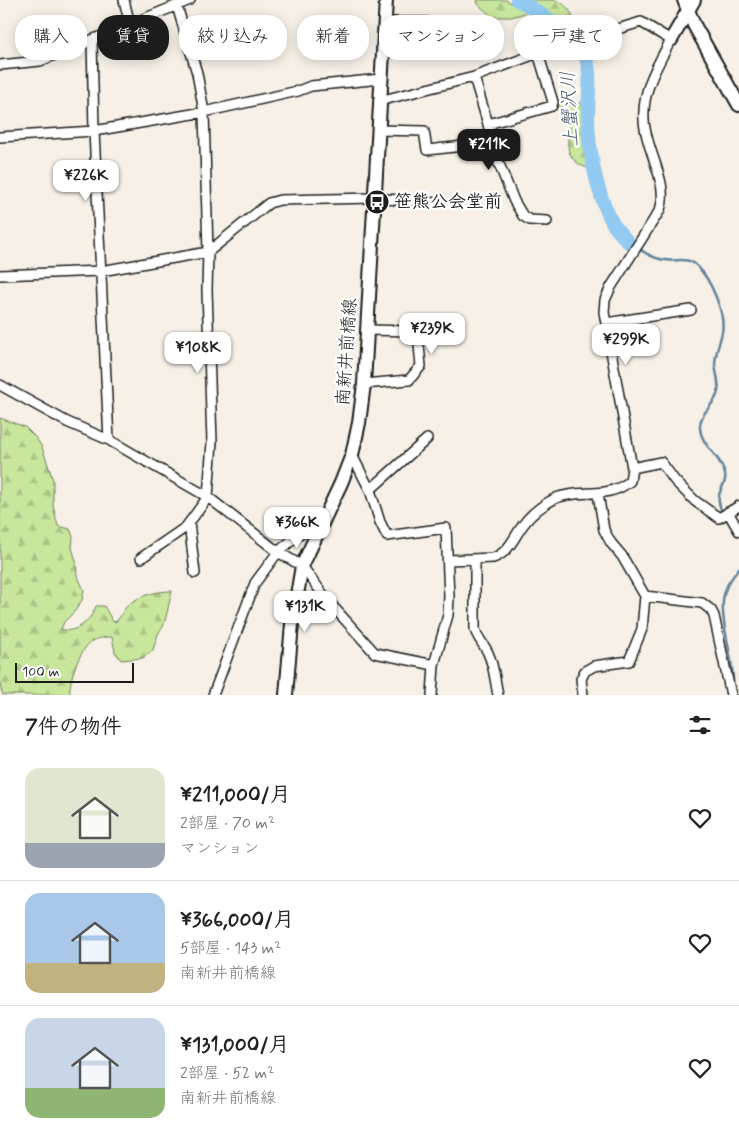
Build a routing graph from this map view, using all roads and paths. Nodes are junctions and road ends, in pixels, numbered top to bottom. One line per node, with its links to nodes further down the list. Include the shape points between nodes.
1 (124, 0): 6 (street)
2 (190, 0): 5 (street)
3 (386, 0): 8 (main road, 南新井前橋線)
4 (689, 4): 12 (main road); 20 (main road, via 694,25)
5 (177, 6): 7 (street); 21 (street, via 197,73)
6 (128, 15)
7 (155, 15)
8 (385, 15)
9 (622, 28): 12 (street, via 641,22)
10 (97, 38): 11 (street)
11 (92, 40): 16 (street, via 40,61); 24 (street)
12 (671, 40): 34 (street, via 650,80 644,113 645,131 663,193 662,204 607,294 604,305)
13 (382, 60): 18 (main road, 南新井前橋線)
14 (519, 60): 17 (street)
15 (540, 60): 22 (street, via 552,106)
16 (0, 65)
17 (474, 77): 19 (street); 22 (street)
18 (381, 79): 19 (main road, 南新井前橋線); 21 (street, via 311,86)
19 (379, 101): 23 (main road, 南新井前橋線)
20 (739, 105)
21 (204, 112): 24 (street); 30 (street)
22 (488, 124): 29 (street, via 497,161 523,216)
23 (378, 130): 26 (street, via 424,131 428,150); 27 (main road, 南新井前橋線)
24 (94, 131): 25 (street); 31 (street)
25 (0, 137)
26 (464, 146)
27 (374, 198): 28 (street); 30 (street, via 280,200 270,203); 35 (main road, 南新井前橋線)
28 (436, 203)
29 (547, 221)
30 (208, 252): 31 (street); 44 (street, via 212,442)
31 (101, 270): 32 (street); 39 (street)
32 (0, 275)
33 (690, 310): 34 (street)
34 (606, 323): 41 (street)
35 (367, 330): 36 (main road, 南新井前橋線); 36 (street, via 414,331 418,335 421,366 409,380)
36 (364, 384): 40 (main road, 南新井前橋線)
37 (0, 385): 39 (street, via 67,422)
38 (427, 439): 42 (street)
39 (109, 440): 44 (street)
40 (352, 454): 42 (street); 47 (main road, 南新井前橋線)
41 (632, 468): 43 (street, via 630,481 625,485); 46 (street, via 661,462 694,501 719,518)
42 (370, 490): 53 (street, via 387,536 446,528)
43 (598, 494): 52 (street, via 556,498 524,523 500,556); 56 (street, via 604,530)
44 (208, 497): 48 (street); 50 (street)
45 (739, 506): 46 (street)
46 (728, 512): 49 (street)
47 (324, 519): 50 (street, via 310,525); 54 (main road, 南新井前橋線)
48 (189, 522): 51 (street); 55 (street)
49 (739, 531)
50 (278, 552): 54 (street); 58 (street, via 255,583)
51 (141, 558)
52 (475, 559): 53 (street); 61 (street, via 476,635 491,659)
53 (449, 560): 57 (street, via 448,615)
54 (302, 566): 57 (street, via 328,601 375,653); 59 (main road, 南新井前橋線, via 292,624)
55 (195, 573)
56 (645, 596): 62 (street, via 642,629 629,662 594,666 584,671 581,679); 63 (street, via 702,603 711,610)
57 (434, 666): 60 (street)
58 (212, 695)
59 (286, 695)
60 (432, 695)
61 (498, 695)
62 (583, 695)
63 (732, 695)

